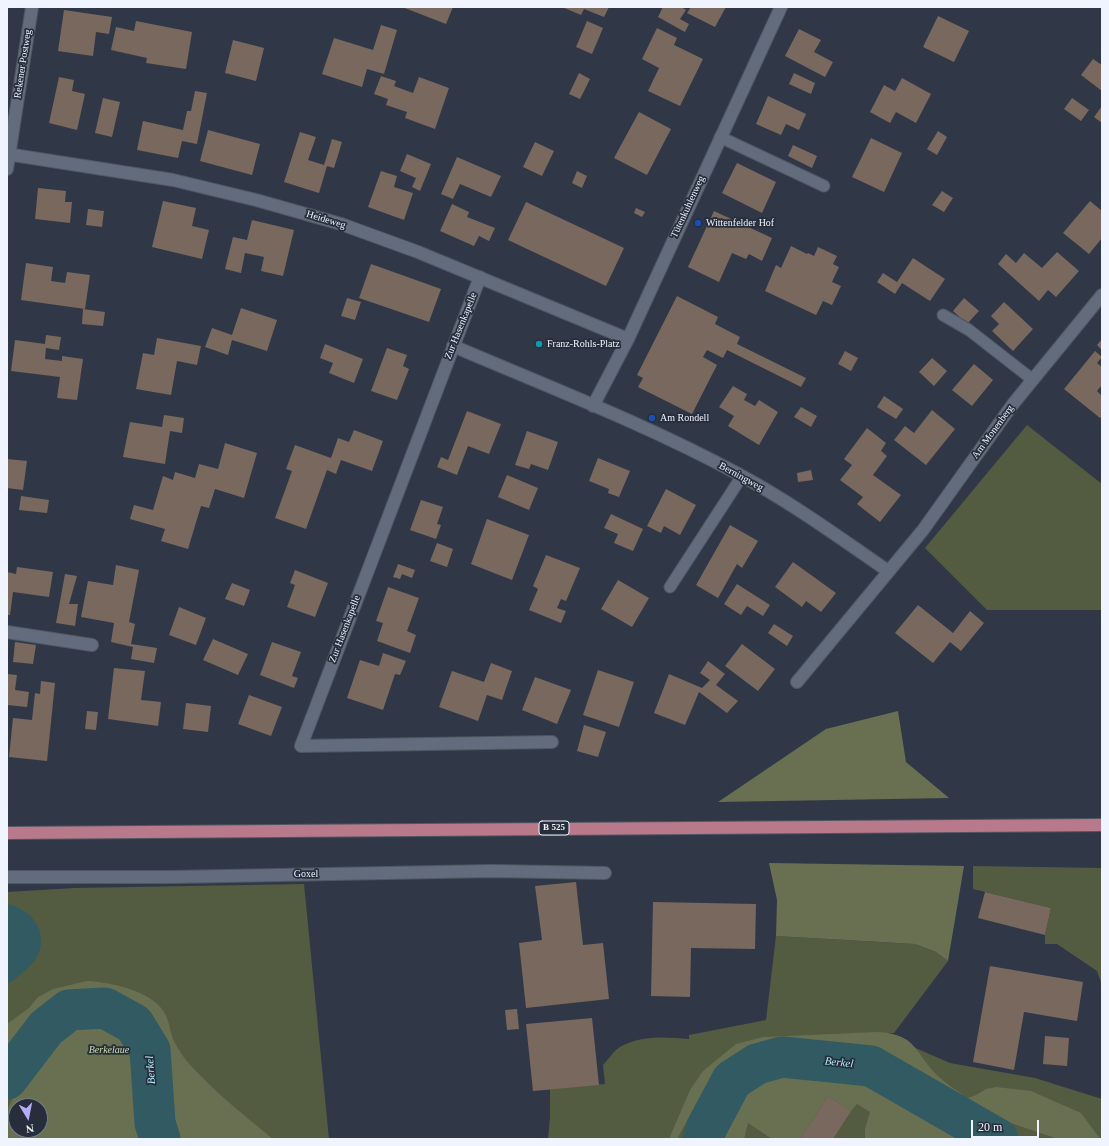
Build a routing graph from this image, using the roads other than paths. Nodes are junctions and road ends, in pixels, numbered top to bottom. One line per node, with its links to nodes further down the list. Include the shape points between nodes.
1 (32, 7): 4 (street, Rekener Postweg)
2 (781, 7): 3 (street, Tütenkuhlenweg)
3 (720, 137): 6 (lane); 10 (street, Tütenkuhlenweg)
4 (8, 154): 5 (street, Rekener Postweg); 7 (street, Heideweg, via 173,180 256,200 341,224)
5 (7, 169)
6 (824, 186)
7 (480, 277): 10 (street, Heideweg); 11 (street, Zur Hasenkapelle)
8 (1102, 295): 12 (street, Am Monenberg)
9 (943, 315): 12 (lane, via 969,330)
10 (628, 339): 13 (street, Tütenkuhlenweg)
11 (453, 346): 13 (street, Berningweg); 20 (street, Zur Hasenkapelle, via 301,746)
12 (1033, 380): 15 (street, Am Monenberg, via 923,530)
13 (593, 406): 14 (street, Berningweg, via 649,430)
14 (742, 476): 15 (street, Berningweg, via 816,521); 16 (lane)
15 (888, 571): 19 (street)
16 (670, 586)
17 (7, 632): 18 (street)
18 (92, 645)
19 (797, 682)
20 (552, 742)
21 (1102, 826): 22 (main road, B 525)
22 (7, 833)
23 (605, 873): 24 (street, Goxel, via 492,871)
24 (7, 877)

